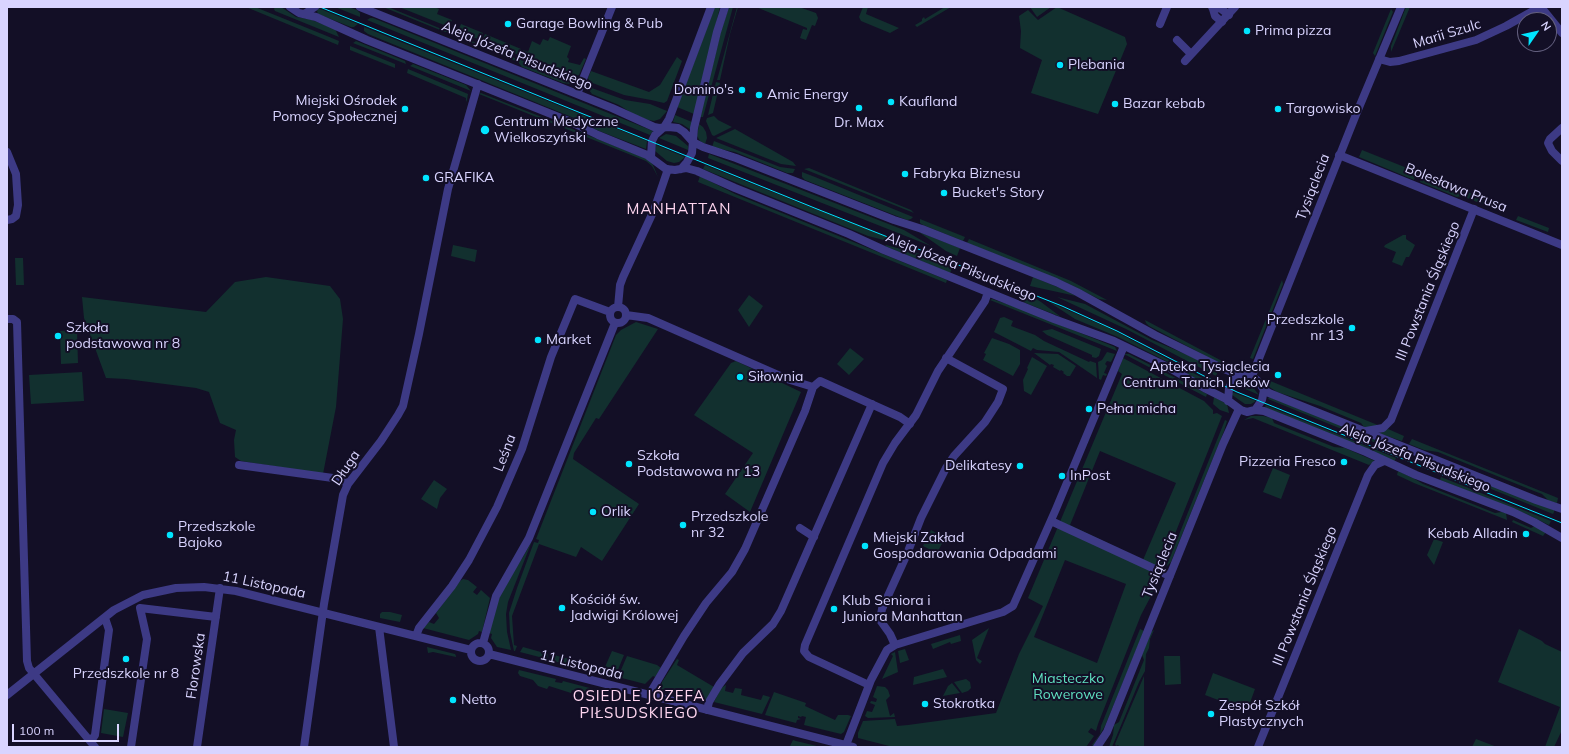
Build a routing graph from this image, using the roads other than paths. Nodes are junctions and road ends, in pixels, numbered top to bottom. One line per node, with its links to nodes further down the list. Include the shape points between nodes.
1 (290, 7): 12 (street)
2 (315, 7): 12 (street)
3 (360, 7): 22 (street, Aleja Józefa Piłsudskiego)
4 (612, 7): 22 (street)
5 (711, 7): 23 (street)
6 (724, 7): 25 (street, via 694,128)
7 (1167, 7): 15 (street)
8 (1235, 7): 13 (street)
9 (1400, 7): 19 (street, Tysiąclecia)
10 (1540, 7): 16 (street); 19 (street, Marii Szulc, via 1476,40 1399,61)
11 (1213, 8): 13 (street, via 1220,8); 14 (street, via 1215,16)
12 (304, 14): 21 (street)
13 (1229, 14): 14 (street)
14 (1222, 22): 18 (street)
15 (1160, 24)
16 (1562, 33)
17 (1177, 40): 18 (street)
18 (1191, 54): 20 (street)
19 (1379, 59): 27 (street, Tysiąclecia)
20 (1185, 61)
21 (478, 84): 28 (street); 55 (street, Długa, via 443,214 403,406 381,441)
22 (577, 94): 23 (street, Aleja Józefa Piłsudskiego, via 654,127)
23 (664, 127): 25 (street, via 680,129); 28 (street, via 652,141)
24 (1562, 128): 29 (street, via 1548,143)
25 (693, 142): 30 (street, via 690,157); 43 (street, Aleja Józefa Piłsudskiego, via 1056,282 1159,337)
26 (7, 152): 33 (street, via 16,174 18,205 16,216)
27 (1340, 155): 32 (street, Bolesława Prusa); 44 (street, Tysiąclecia)
28 (651, 157): 31 (street)
29 (1562, 161)
30 (681, 169): 31 (street); 35 (street, Aleja Józefa Piłsudskiego, via 708,175)
31 (668, 170): 36 (street, via 654,210 620,285)
32 (1474, 209): 34 (street, Bolesława Prusa); 52 (street, III Powstania Śląskiego, via 1389,422 1382,429)
33 (7, 220)
34 (1562, 245)
35 (988, 292): 41 (street, Aleja Józefa Piłsudskiego); 42 (street, via 985,301)
36 (618, 306): 37 (street); 38 (street, via 624,309)
37 (610, 312): 40 (street, via 610,319); 67 (street, Leśna, via 575,299 551,357 522,448 497,507 469,560 418,628)
38 (626, 315): 40 (street, via 622,323); 45 (street, via 648,318 787,379)
39 (12, 320): 72 (street, via 27,661)
40 (615, 323): 68 (street, via 530,538 496,596)
41 (1124, 346): 47 (street, Aleja Józefa Piłsudskiego, via 1168,367); 57 (street)
42 (946, 358): 51 (street); 69 (street, via 1003,389 985,422 946,468 921,518 882,609 880,620)
43 (1239, 375): 44 (street); 47 (street, via 1229,386)
44 (1252, 376): 46 (street)
45 (813, 387): 48 (street, via 820,381); 75 (street, via 806,411 745,549 732,572 706,603 684,636)
46 (1264, 390): 50 (street); 52 (street, Aleja Józefa Piłsudskiego)
47 (1228, 401): 49 (street)
48 (872, 404): 51 (street); 59 (street)
49 (1239, 409): 50 (street, via 1247,412); 61 (street, Tysiąclecia)
50 (1256, 410): 53 (street, Aleja Józefa Piłsudskiego)
51 (910, 424): 73 (street, via 883,463 804,648 805,653 813,659)
52 (1364, 431): 56 (street, Aleja Józefa Piłsudskiego)
53 (1384, 461): 60 (street, Aleja Józefa Piłsudskiego, via 1520,514); 86 (street, III Powstania Śląskiego, via 1375,465 1368,474)
54 (239, 465): 55 (street, via 340,479)
55 (348, 484): 63 (street, Długa, via 343,495)
56 (1562, 509)
57 (1051, 521): 61 (street); 69 (street, via 1010,609)
58 (800, 528): 59 (street)
59 (814, 537): 76 (street, via 781,611 772,624 743,653 719,685)
60 (1562, 538)
61 (1170, 576): 77 (street, Tysiąclecia)
62 (220, 588): 63 (street, 11 Listopada); 64 (street, Florowska); 65 (street, 11 Listopada, via 183,587 150,593 123,605)
63 (324, 612): 66 (street, 11 Listopada); 82 (street, Długa)
64 (216, 617): 80 (street, via 140,608 147,639); 81 (street, Florowska)
65 (105, 618): 72 (street, 11 Listopada); 78 (street, via 109,630)
66 (379, 626): 67 (street, 11 Listopada); 83 (street)
67 (416, 636): 70 (street, 11 Listopada)
68 (483, 644): 70 (street, via 477,644); 71 (street, via 487,646)
69 (895, 645): 73 (street, via 884,653)
70 (472, 650): 71 (street, via 472,657 478,661 484,661)
71 (489, 654): 75 (street, 11 Listopada)
72 (34, 674): 74 (street, 11 Listopada); 78 (street)
73 (869, 685): 79 (street)
74 (7, 695)
75 (649, 695): 76 (street, 11 Listopada)
76 (707, 710): 79 (street, 11 Listopada)
77 (1107, 732): 84 (street, Tysiąclecia); 85 (street, Tysiąclecia)
78 (93, 744)
79 (849, 746)
80 (131, 747)
81 (197, 747)
82 (304, 747)
83 (394, 747)
84 (1097, 747)
85 (1105, 747)
86 (1258, 747)

